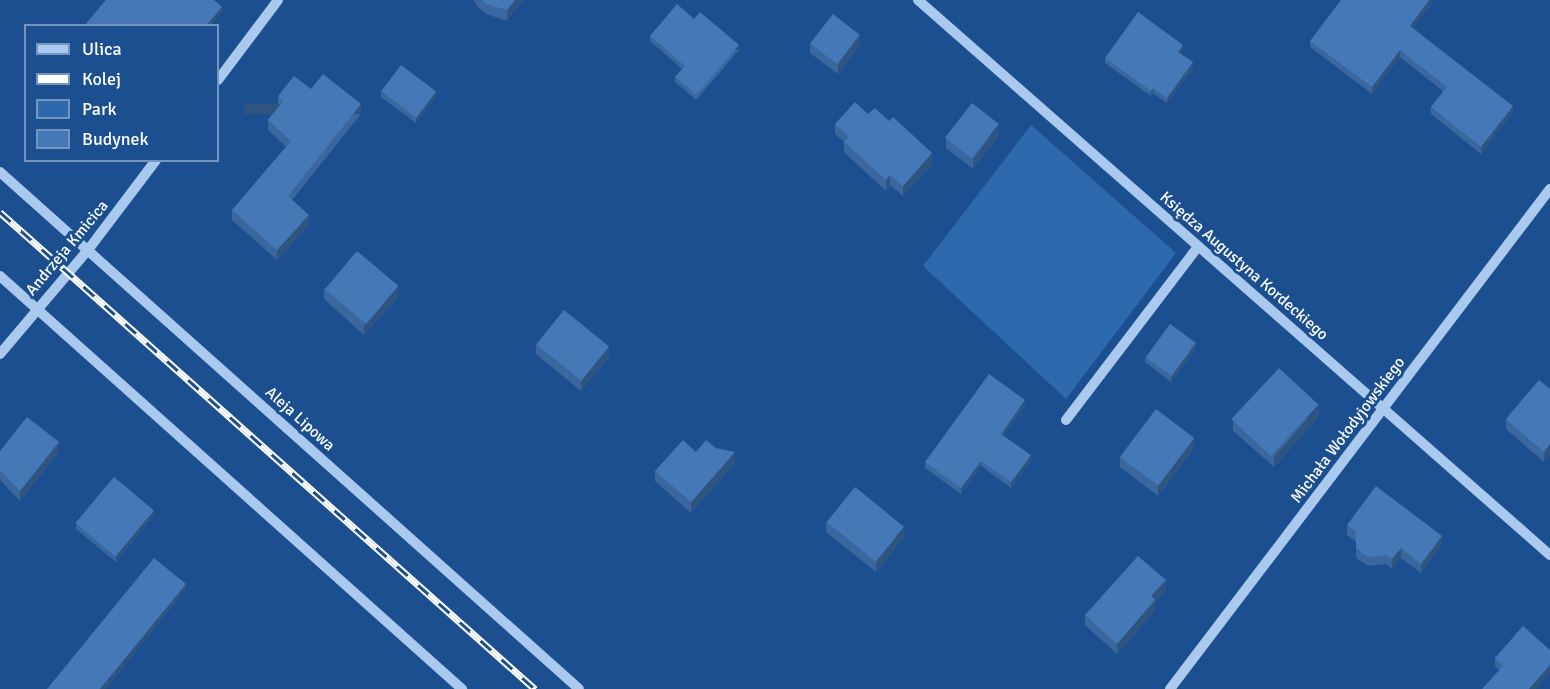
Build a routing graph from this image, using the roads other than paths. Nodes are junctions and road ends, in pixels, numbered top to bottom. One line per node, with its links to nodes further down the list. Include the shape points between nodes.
1 (278, 0): 3 (street)
2 (918, 0): 7 (street, Księdza Augustyna Kordeckiego)
3 (219, 79)
4 (154, 162): 8 (street, Andrzeja Kmicica)
5 (0, 172): 8 (street, Aleja Lipowa)
6 (1550, 189): 12 (street, Michała Wołodyjowskiego)
7 (1198, 247): 12 (street, Księdza Augustyna Kordeckiego); 13 (street)
8 (88, 250): 10 (street, Andrzeja Kmicica); 16 (street, Aleja Lipowa)
9 (0, 276): 10 (street)
10 (36, 309): 11 (street, Andrzeja Kmicica); 15 (street)
11 (0, 354)
12 (1384, 407): 14 (street, Księdza Augustyna Kordeckiego); 17 (street, Michała Wołodyjowskiego)
13 (1066, 420)
14 (1550, 555)
15 (462, 689)
16 (579, 689)
17 (1170, 689)

